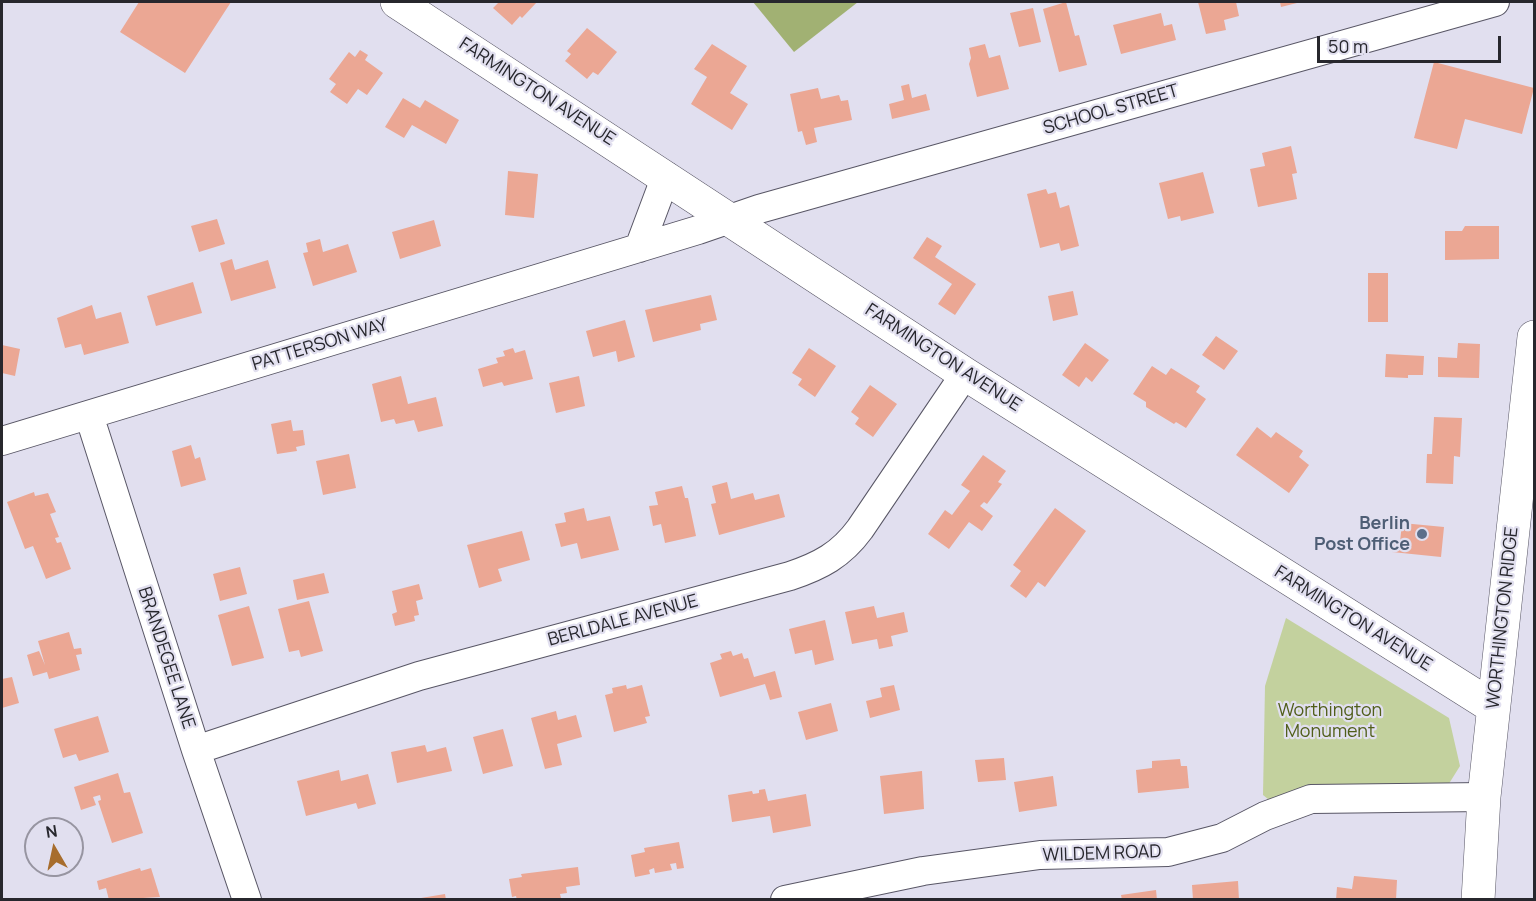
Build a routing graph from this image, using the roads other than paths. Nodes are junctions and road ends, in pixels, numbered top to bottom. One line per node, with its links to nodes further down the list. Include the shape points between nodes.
1 (397, 2): 3 (street, FARMINGTON AVENUE)
2 (1495, 2): 4 (street, SCHOOL STREET)
3 (666, 176): 4 (street, FARMINGTON AVENUE); 5 (street)
4 (728, 220): 5 (street, PATTERSON WAY); 7 (street, FARMINGTON AVENUE)
5 (639, 248): 8 (street, PATTERSON WAY)
6 (1534, 337): 10 (street, WORTHINGTON RIDGE)
7 (965, 374): 10 (street, FARMINGTON AVENUE); 11 (street, BERLDALE AVENUE, via 861,529 832,559 790,576 419,676)
8 (88, 416): 9 (street, PATTERSON WAY); 11 (street, BRANDEGEE LANE)
9 (2, 441)
10 (1493, 707): 12 (street, WORTHINGTON RIDGE)
11 (196, 750): 13 (street, BRANDEGEE LANE)
12 (1484, 797): 14 (street, WILDEM ROAD, via 1311,799 1222,838 1168,852 1040,855 923,870); 15 (street, WORTHINGTON RIDGE)
13 (247, 900)
14 (785, 900)
15 (1478, 900)

